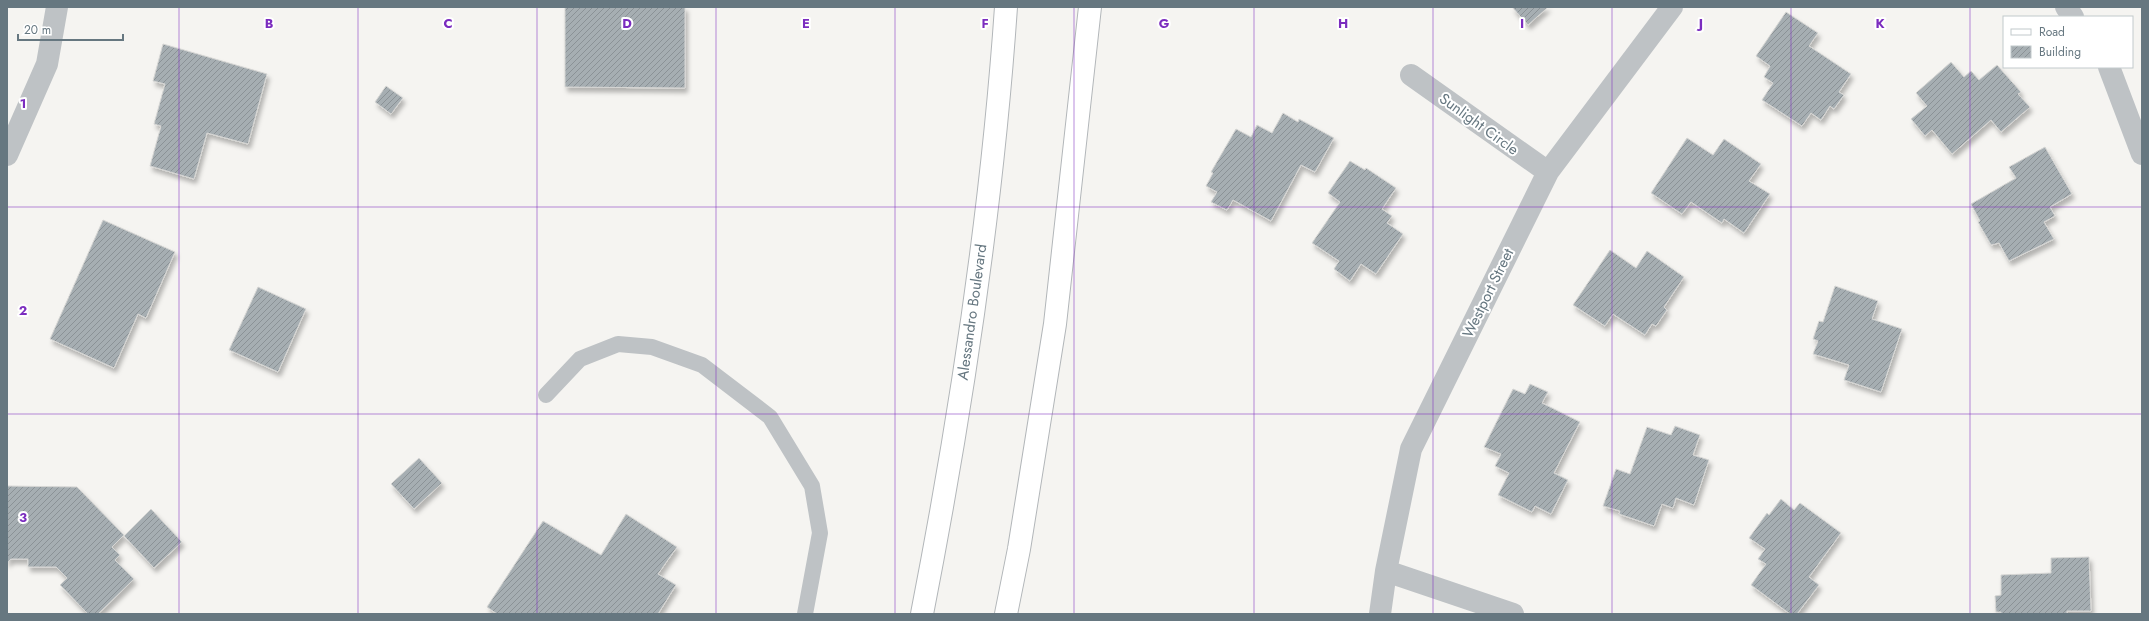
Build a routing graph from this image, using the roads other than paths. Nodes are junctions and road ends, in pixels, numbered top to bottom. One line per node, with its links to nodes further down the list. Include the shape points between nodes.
1 (57, 7): 10 (street, via 47,64)
2 (1006, 7): 15 (main road, Alessandro Boulevard, via 975,302 940,521)
3 (1090, 7): 16 (main road, via 1055,324)
4 (1672, 7): 11 (street, Westport Street)
5 (2066, 7): 6 (street)
6 (2072, 16)
7 (2109, 68): 9 (street)
8 (1411, 75): 11 (street, Sunlight Circle)
9 (2142, 154)
10 (7, 155)
11 (1548, 172): 13 (street, Westport Street, via 1411,449)
12 (546, 395): 14 (lane, via 580,359 618,344 652,347 702,365 770,417 812,486 815,502 820,533)
13 (1386, 571): 17 (street, Westport Street); 18 (street)
14 (805, 614)
15 (922, 614)
16 (1006, 614)
17 (1380, 614)
18 (1513, 614)

